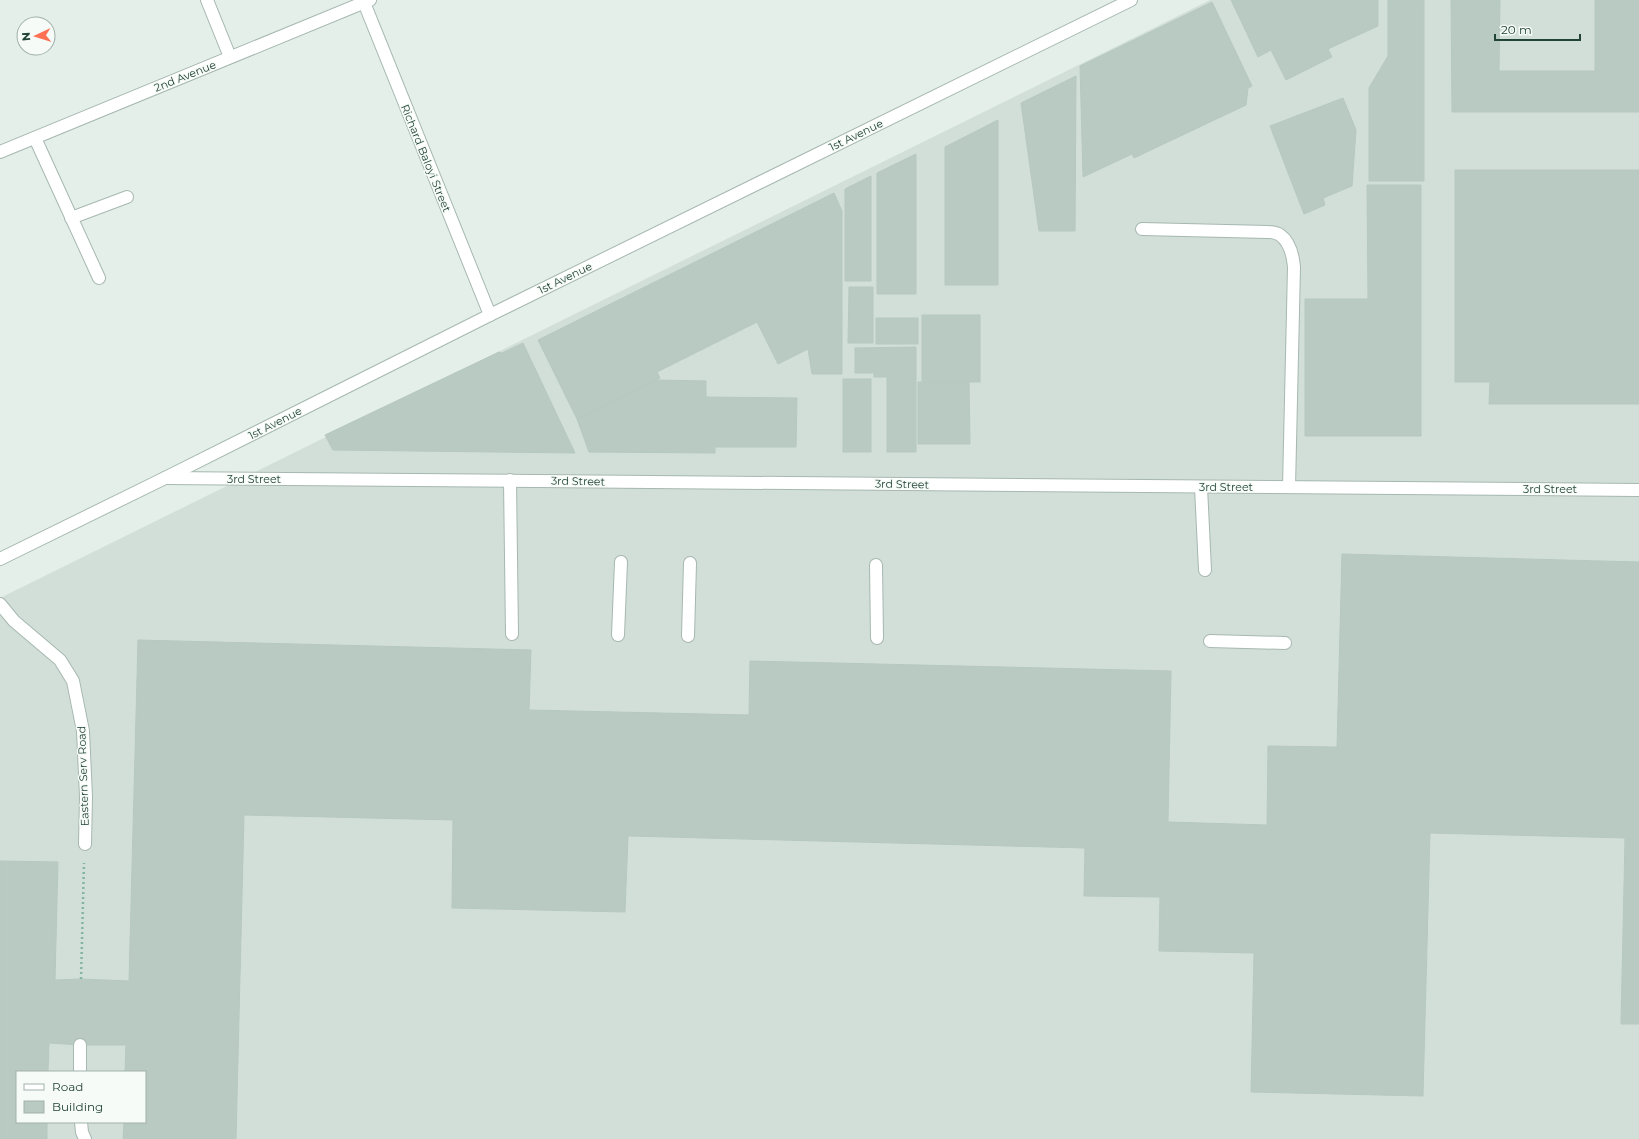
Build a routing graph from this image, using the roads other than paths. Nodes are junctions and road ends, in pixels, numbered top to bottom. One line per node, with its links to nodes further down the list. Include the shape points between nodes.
1 (207, 0): 4 (street)
2 (1131, 0): 11 (street, 1st Avenue)
3 (366, 1): 4 (street, 2nd Avenue); 11 (street, Richard Baloyi Street)
4 (230, 57): 5 (street, 2nd Avenue)
5 (35, 138): 6 (street, 2nd Avenue); 8 (street)
6 (0, 152)
7 (127, 197): 8 (street)
8 (71, 218): 10 (street)
9 (1142, 229): 15 (street, via 1268,232 1280,234 1286,242 1293,255 1294,267)
10 (99, 278)
11 (490, 315): 12 (street, 1st Avenue)
12 (165, 478): 13 (street, 3rd Street); 17 (street, 1st Avenue)
13 (510, 480): 14 (street, 3rd Street); 23 (street)
14 (1201, 487): 15 (street, 3rd Street); 21 (street)
15 (1289, 487): 16 (street, 3rd Street)
16 (1639, 490)
17 (0, 559)
18 (621, 562): 24 (street)
19 (690, 563): 25 (street)
20 (876, 565): 26 (street)
21 (1205, 570)
22 (0, 604): 29 (street, Eastern Serv Road, via 14,621 60,660 73,681 83,731)
23 (512, 634)
24 (618, 635)
25 (688, 636)
26 (877, 638)
27 (1210, 641): 28 (street)
28 (1285, 642)
29 (85, 844)
30 (80, 1045): 31 (street)
31 (80, 1071)
32 (82, 1123): 33 (street)
33 (85, 1139)

